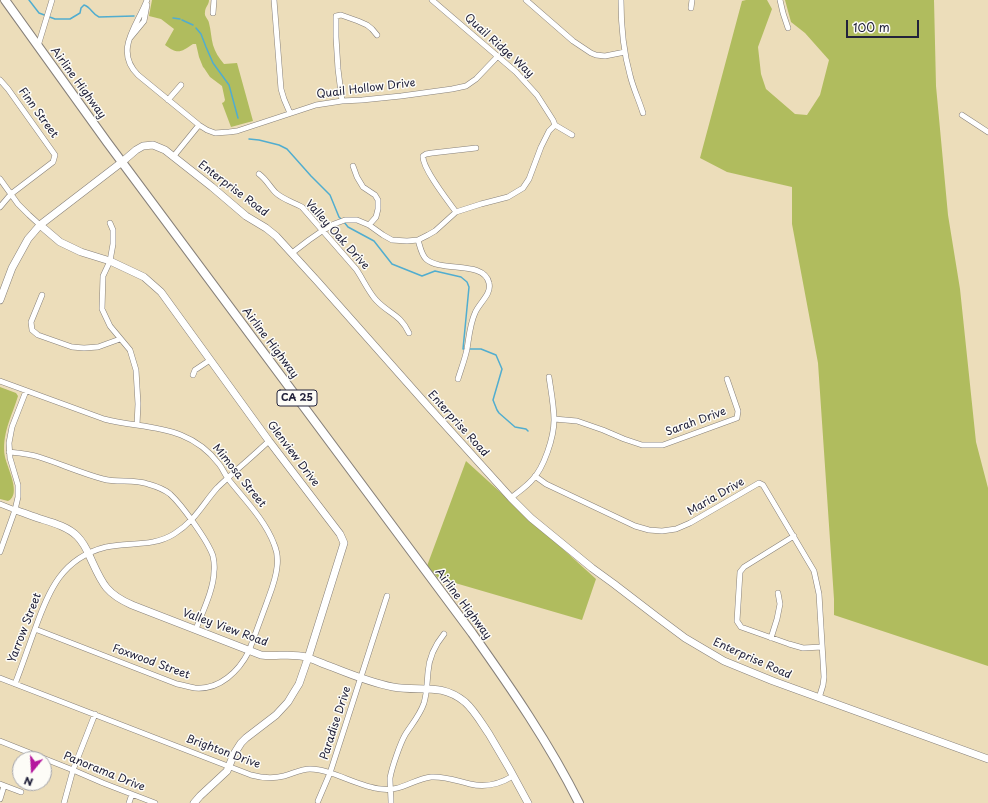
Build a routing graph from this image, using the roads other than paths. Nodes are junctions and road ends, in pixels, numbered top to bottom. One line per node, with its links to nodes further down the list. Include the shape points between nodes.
1 (5, 0): 15 (main road, Airline Highway / CA 25)
2 (52, 0): 15 (street)
3 (147, 0): 20 (street, Quail Hollow Drive, via 134,25 127,55 132,69)
4 (214, 0): 12 (street)
5 (274, 0): 22 (street, via 281,88)
6 (432, 0): 17 (street, Quail Ridge Way)
7 (526, 0): 16 (street, via 573,41 591,53 605,56)
8 (621, 0): 16 (street)
9 (692, 0): 11 (street)
10 (780, 0): 13 (street)
11 (691, 8)
12 (214, 13)
13 (788, 28)
14 (377, 35): 21 (street, via 363,23 341,15 336,16)
15 (38, 46): 31 (main road, Airline Highway / CA 25)
16 (625, 52): 23 (street, via 630,76)
17 (498, 56): 21 (street, Quail Hollow Drive, via 473,82 462,87); 25 (street, Quail Ridge Way, via 537,95)
18 (0, 80): 35 (street, Finn Street, via 55,155 53,162)
19 (181, 85): 20 (street)
20 (168, 100): 26 (street, Quail Hollow Drive)
21 (342, 101): 22 (street, Quail Hollow Drive, via 316,104)
22 (290, 113): 26 (street, Quail Hollow Drive, via 237,131 215,133)
23 (644, 113)
24 (962, 115): 27 (street)
25 (555, 124): 28 (street); 37 (street, via 541,147 523,188 508,197)
26 (198, 125): 30 (street)
27 (988, 132)
28 (572, 135)
29 (476, 148): 37 (street, via 423,156 433,179)
30 (173, 157): 31 (street, Enterprise Road, via 153,145 143,146); 43 (street, Enterprise Road, via 246,216 266,228)
31 (122, 162): 39 (street, Enterprise Road); 102 (main road, Airline Highway / CA 25, via 508,683 551,750)
32 (353, 166): 40 (street, via 363,187 378,200 376,217)
33 (259, 174): 41 (street, Valley Oak Drive, via 280,196 302,208)
34 (0, 178): 35 (street, Glenview Drive)
35 (11, 194): 36 (street); 39 (street, Glenview Drive)
36 (0, 208)
37 (456, 212): 42 (street, via 435,231)
38 (110, 223): 44 (street, via 113,230)
39 (40, 225): 44 (street, Glenview Drive, via 60,242); 46 (street, Enterprise Road, via 12,268)
40 (369, 225): 41 (street, via 357,220 345,220); 42 (street, via 392,240)
41 (322, 231): 43 (street); 47 (street, Valley Oak Drive, via 356,269 377,301 400,319)
42 (418, 240): 52 (street, via 423,255 430,262 478,270 487,278 489,284 489,290 475,313)
43 (292, 253): 62 (street, Enterprise Road)
44 (110, 261): 48 (street, via 103,276 102,309); 49 (street, Glenview Drive, via 144,277 161,292)
45 (42, 295): 48 (street, via 31,322 32,330 38,335 72,347 84,348 98,347)
46 (0, 300)
47 (409, 333)
48 (120, 339): 57 (street, via 130,350 136,370)
49 (210, 360): 50 (street, via 195,370); 58 (street, Glenview Drive)
50 (193, 375)
51 (549, 377): 56 (street)
52 (458, 379)
53 (727, 379): 56 (street, Sarah Drive, via 738,411 737,418 663,445 642,445 577,421)
54 (0, 381): 55 (street, Mimosa Street)
55 (26, 390): 57 (street, Mimosa Street, via 104,420); 59 (street, via 10,433)
56 (554, 419): 60 (street, via 550,446)
57 (138, 425): 61 (street, Mimosa Street, via 169,431 190,439 214,458)
58 (269, 441): 61 (street, Yarrow Street); 77 (street, Glenview Drive, via 340,534 344,543)
59 (9, 452): 64 (street, via 18,488); 65 (street, via 38,456 104,479 146,483 168,493)
60 (535, 476): 62 (street); 66 (street, Maria Drive, via 546,484 635,526 662,531 690,523 759,483 763,485)
61 (228, 478): 65 (street, Yarrow Street); 76 (street, Mimosa Street, via 267,529 277,552 276,574)
62 (511, 498): 82 (street, Enterprise Road, via 592,568 685,638 724,661)
63 (0, 504): 64 (street)
64 (15, 510): 67 (street); 68 (street, Valley View Road, via 71,531)
65 (191, 520): 68 (street, Yarrow Street, via 162,540 110,546); 72 (street, via 209,546 214,566 212,584)
66 (794, 536): 74 (street, via 740,572 737,621 741,627); 75 (street, Maria Drive, via 814,571 819,594)
67 (0, 552)
68 (89, 554): 71 (street, Yarrow Street, via 66,570 53,585); 72 (street, Valley View Road, via 103,583 115,596)
69 (778, 593): 74 (street, via 780,604)
70 (387, 596): 79 (street, Paradise Drive)
71 (35, 629): 76 (street, Foxwood Street, via 177,684 195,688 210,686 230,677 241,666); 80 (street, Yarrow Street)
72 (196, 629): 76 (street, Valley View Road)
73 (444, 634): 81 (street, via 432,653)
74 (770, 638): 75 (street, via 803,648)
75 (822, 647): 82 (street, Maria Drive, via 824,677)
76 (249, 651): 77 (street, Valley View Road, via 266,656 294,655)
77 (308, 658): 79 (street, Valley View Road); 86 (street, Glenview Drive, via 299,684 288,702 241,743)
78 (0, 678): 80 (street, Brighton Drive)
79 (361, 678): 81 (street, Valley View Road, via 399,688); 88 (street, Paradise Drive)
80 (15, 684): 83 (street, Brighton Drive)
81 (427, 688): 89 (street, Valley View Road, via 448,692 469,706); 91 (street, via 423,708 398,752 391,774)
82 (819, 698): 85 (street, Enterprise Road)
83 (95, 714): 86 (street, Brighton Drive); 87 (street)
84 (0, 741): 87 (street, Panorama Drive)
85 (988, 759)
86 (230, 766): 88 (street, Brighton Drive, via 261,778 281,777 310,769); 99 (street, Glenview Drive)
87 (73, 770): 93 (street, Panorama Drive); 96 (street)
88 (330, 773): 91 (street, Brighton Drive, via 370,787); 95 (street, Paradise Drive)
89 (514, 776): 91 (street, Brighton Drive, via 483,786 431,777); 101 (street, Valley View Road)
90 (2, 785): 92 (street); 94 (street)
91 (390, 789): 100 (street)
92 (21, 792)
93 (132, 794): 97 (street); 98 (street, Panorama Drive)
94 (0, 799)
95 (318, 801)
96 (64, 803)
97 (129, 803)
98 (155, 803)
99 (194, 803)
100 (391, 803)
101 (528, 803)
102 (580, 803)

